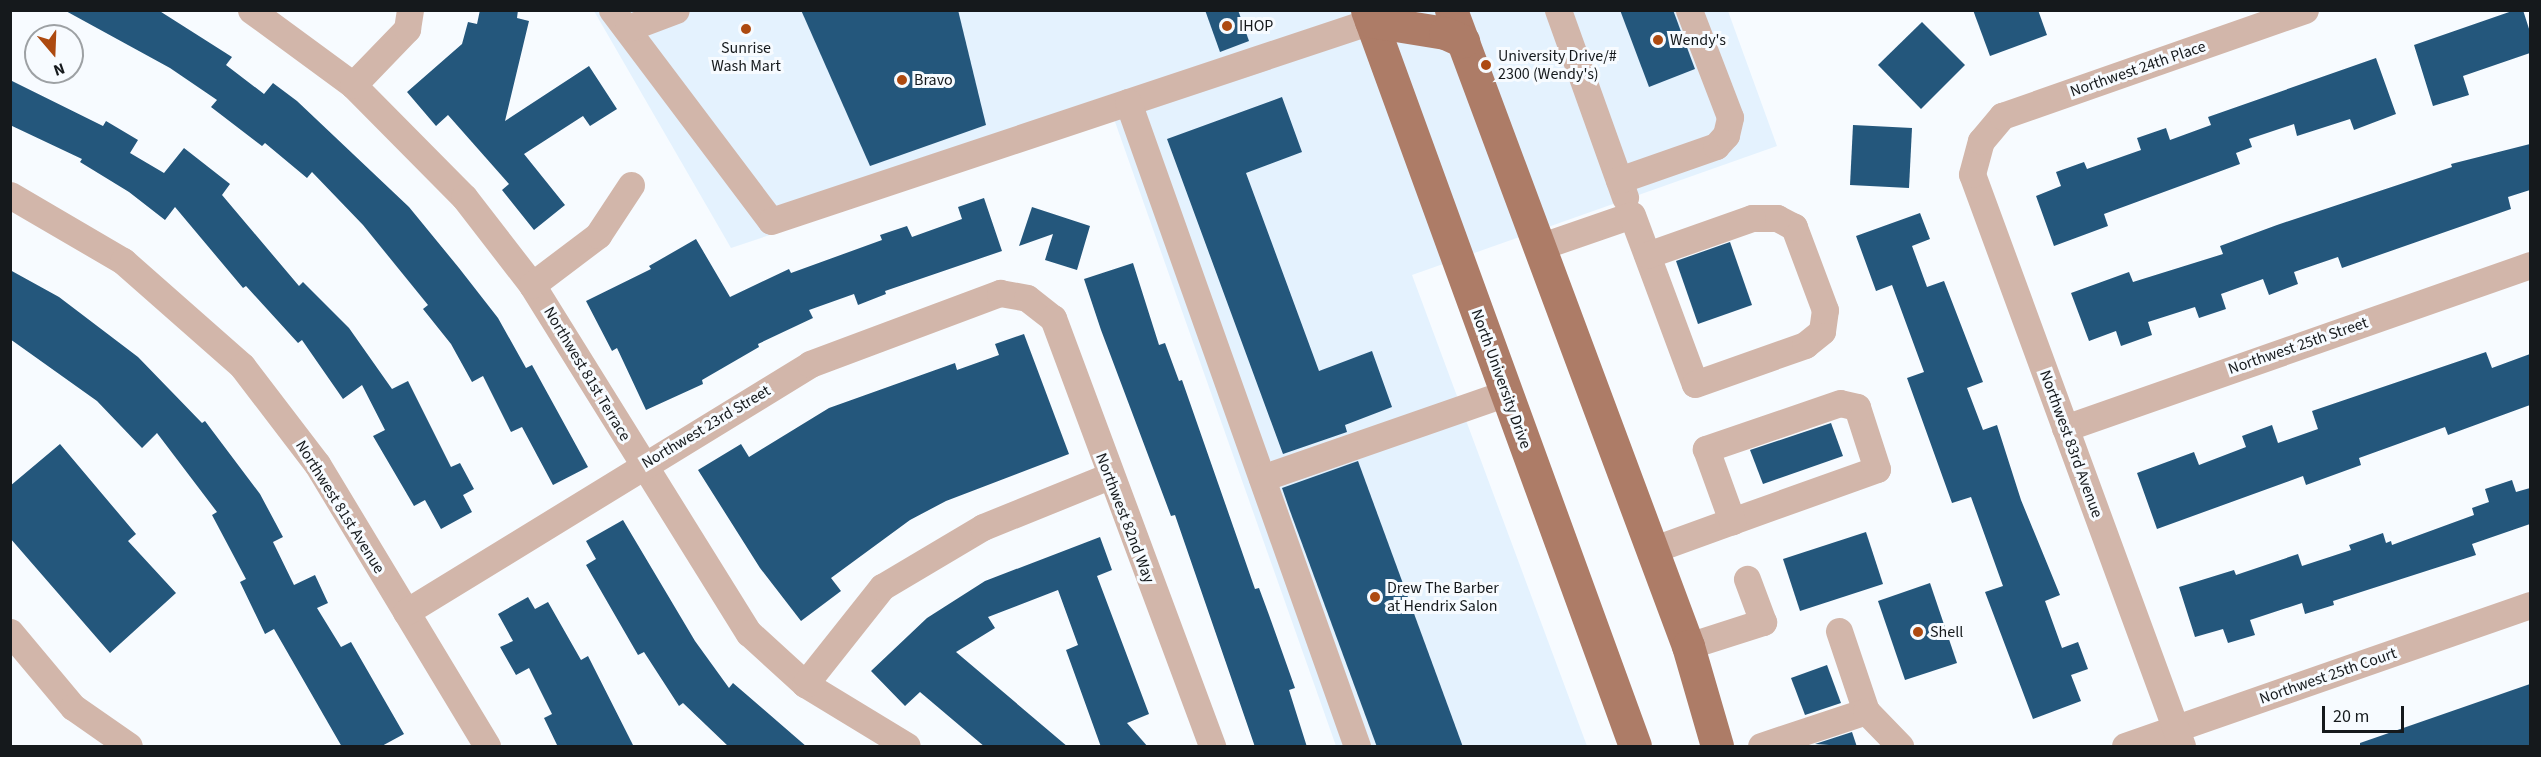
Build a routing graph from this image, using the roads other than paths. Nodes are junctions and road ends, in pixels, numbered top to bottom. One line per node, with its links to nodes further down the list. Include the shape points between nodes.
1 (251, 10): 11 (street, Northwest 81st Terrace)
2 (410, 10): 11 (street, via 407,29)
3 (676, 10): 9 (street)
4 (1451, 10): 10 (main road)
5 (1558, 10): 14 (street)
6 (1689, 10): 14 (street, via 1730,117 1726,135 1716,146)
7 (2304, 10): 13 (street, Northwest 24th Place, via 2002,116)
8 (1369, 16): 10 (main road, via 1445,33); 12 (street); 23 (main road, North University Drive)
9 (620, 19): 12 (street, via 771,221)
10 (1463, 41): 18 (main road)
11 (353, 85): 21 (street, Northwest 81st Terrace, via 464,197)
12 (1128, 102): 27 (street)
13 (1981, 141): 24 (street, Northwest 83rd Avenue, via 1972,174)
14 (1619, 180): 17 (street)
15 (631, 185): 21 (street, via 598,235)
16 (10, 195): 32 (street, Northwest 81st Avenue, via 123,261 242,366 317,464)
17 (1632, 215): 18 (street); 19 (street)
18 (1539, 247): 29 (main road)
19 (1647, 255): 19 (street, via 1752,218 1777,218 1794,227 1825,310 1822,331 1806,345 1695,384)
20 (2530, 265): 24 (street, Northwest 25th Street)
21 (532, 285): 25 (street, Northwest 81st Terrace)
22 (1027, 298): 25 (street, Northwest 23rd Street, via 1000,293 810,364); 26 (street, Northwest 82nd Way, via 1053,318)
23 (1506, 393): 27 (street); 44 (main road, North University Drive)
24 (2065, 428): 38 (street, Northwest 83rd Avenue)
25 (643, 465): 32 (street, Northwest 23rd Street); 36 (street, Northwest 81st Terrace, via 749,633)
26 (1109, 476): 36 (street, via 983,527 882,587); 42 (street, Northwest 82nd Way)
27 (1262, 478): 43 (street)
28 (1732, 521): 28 (street, via 1877,469 1857,407 1840,403 1706,448); 29 (street)
29 (1652, 550): 35 (main road)
30 (1747, 579): 35 (street, via 1763,622)
31 (2530, 605): 38 (street, Northwest 25th Court)
32 (406, 612): 40 (street, Northwest 81st Avenue)
33 (1839, 631): 37 (street)
34 (10, 632): 39 (street, via 73,707)
35 (1688, 646): 45 (main road)
36 (805, 684): 41 (street, Northwest 81st Terrace)
37 (1866, 711): 46 (street); 47 (street)
38 (2179, 738): 48 (street, Northwest 25th Court)
39 (129, 747)
40 (488, 747)
41 (907, 747)
42 (1212, 747)
43 (1357, 747)
44 (1635, 747)
45 (1718, 747)
46 (1761, 747)
47 (1900, 747)
48 (2125, 747)

